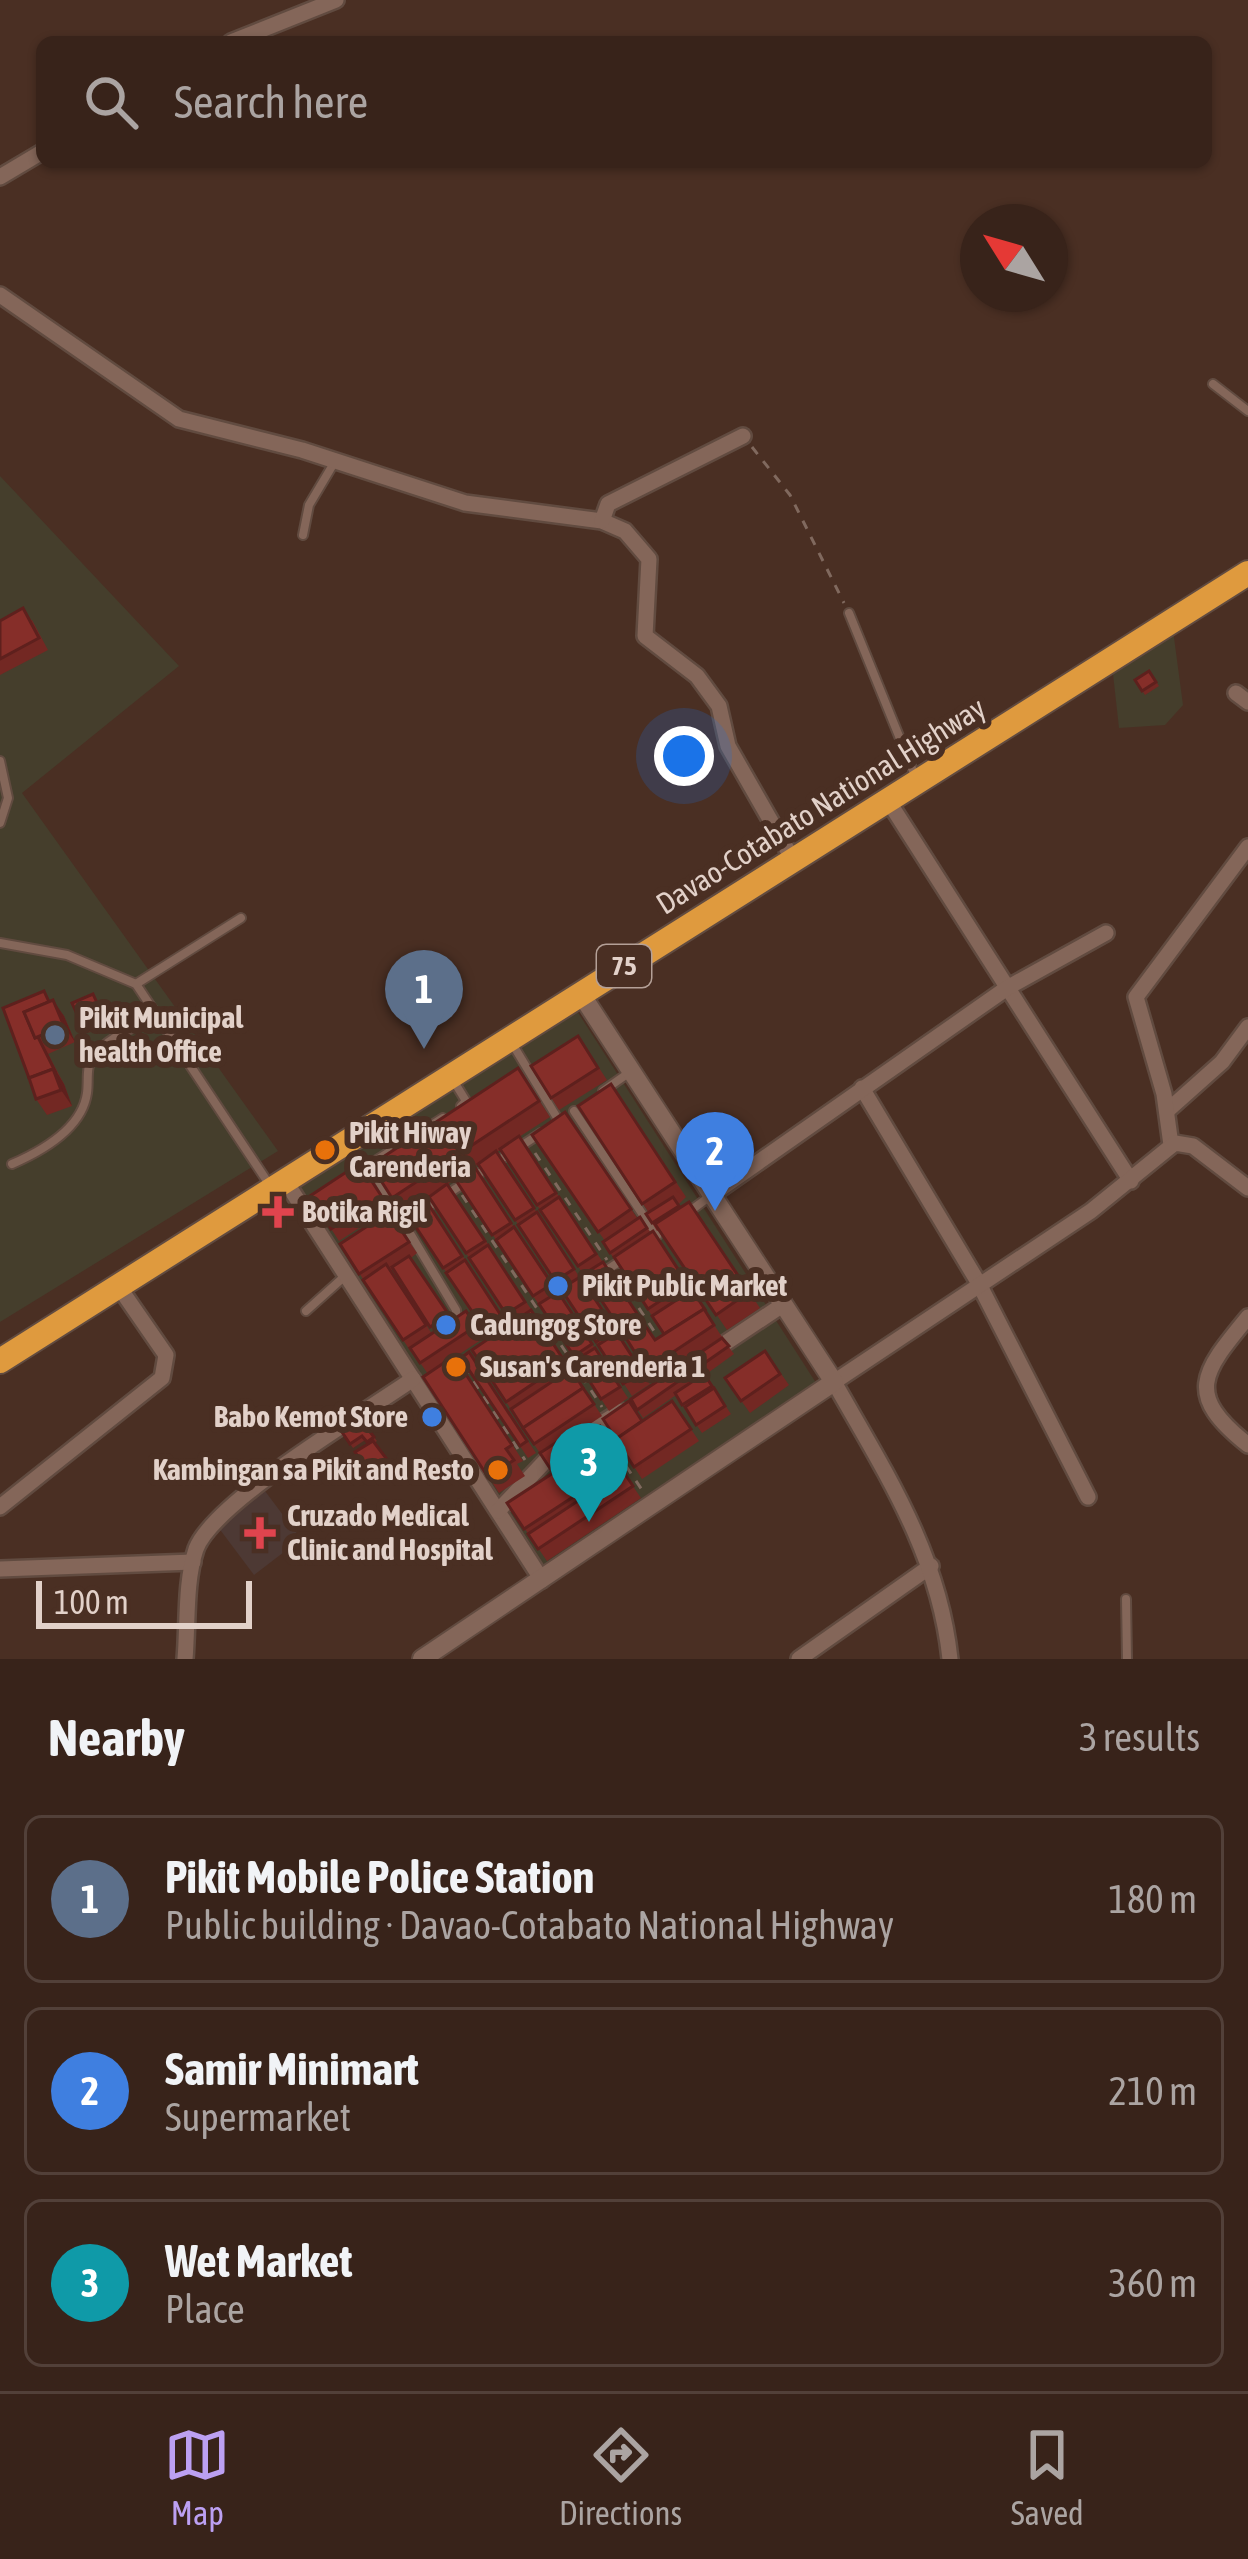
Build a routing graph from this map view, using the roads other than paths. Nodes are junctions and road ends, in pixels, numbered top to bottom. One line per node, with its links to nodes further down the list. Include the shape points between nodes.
1 (336, 0): 2 (street)
2 (246, 36)
3 (36, 156): 4 (street)
4 (0, 177)
5 (0, 296): 9 (street, via 179,419)
6 (1213, 383): 7 (lane)
7 (1248, 410)
8 (742, 436): 10 (street, via 608,504)
9 (334, 461): 10 (street, via 465,503); 11 (lane)
10 (602, 521): 19 (street, via 644,549 651,569 645,636 688,668 719,706 728,746)
11 (303, 535)
12 (1248, 572): 15 (highway, Davao-Cotabato National Highway / 75)
13 (849, 613): 15 (lane)
14 (0, 761): 17 (lane, via 8,798)
15 (917, 780): 16 (highway, Davao-Cotabato National Highway / 75)
16 (887, 799): 19 (highway, Davao-Cotabato National Highway / 75); 24 (street)
17 (0, 823)
18 (1248, 848): 33 (street, via 1136,997)
19 (792, 858): 25 (highway, Davao-Cotabato National Highway / 75)
20 (241, 917): 23 (lane)
21 (1106, 933): 24 (street)
22 (0, 943): 23 (lane, via 67,955)
23 (136, 984): 26 (lane)
24 (1007, 988): 31 (street); 39 (street)
25 (581, 994): 28 (highway, Davao-Cotabato National Highway / 75); 29 (street)
26 (159, 1014): 38 (lane, via 96,1053 77,1117); 40 (lane)
27 (1248, 1027): 33 (street)
28 (510, 1040): 30 (highway, Davao-Cotabato National Highway / 75); 34 (lane)
29 (632, 1072): 32 (lane); 42 (street)
30 (452, 1078): 35 (highway, Davao-Cotabato National Highway / 75); 37 (lane, via 465,1102)
31 (862, 1088): 42 (street); 49 (street)
32 (574, 1111): 34 (lane); 45 (lane)
33 (1167, 1111): 36 (street)
34 (559, 1121): 43 (lane)
35 (378, 1124): 37 (lane); 40 (highway, Davao-Cotabato National Highway / 75)
36 (1171, 1145): 39 (street); 41 (street, via 1193,1145)
37 (395, 1149): 43 (lane, via 369,1165)
38 (12, 1165)
39 (1131, 1181): 49 (street)
40 (279, 1186): 47 (street); 50 (highway, Davao-Cotabato National Highway / 75)
41 (1248, 1188)
42 (713, 1194): 45 (lane); 52 (street)
43 (402, 1218): 44 (lane); 55 (lane, via 459,1315)
44 (382, 1224)
45 (657, 1236): 51 (lane)
46 (350, 1245): 47 (lane)
47 (334, 1256): 48 (street)
48 (346, 1276): 53 (lane); 59 (street)
49 (979, 1282): 60 (street); 63 (street)
50 (119, 1286): 58 (highway, Davao-Cotabato National Highway / 75); 64 (street, via 166,1355 162,1378)
51 (576, 1291)
52 (784, 1304): 57 (street); 60 (street)
53 (306, 1311)
54 (1248, 1317): 62 (street, via 1210,1364 1206,1385 1213,1415)
55 (448, 1332)
56 (418, 1354): 59 (lane)
57 (699, 1360)
58 (0, 1361)
59 (419, 1381): 65 (street); 66 (street, via 229,1509 201,1539)
60 (834, 1382): 67 (street); 69 (street)
61 (646, 1395): 65 (street, via 550,1456)
62 (1248, 1445)
63 (1088, 1497)
64 (0, 1507)
65 (498, 1511): 69 (street)
66 (193, 1562): 68 (street); 71 (street)
67 (931, 1566): 73 (street); 74 (street)
68 (0, 1569)
69 (542, 1580): 72 (street)
70 (1126, 1599): 75 (lane)
71 (185, 1659)
72 (422, 1659)
73 (799, 1659)
74 (950, 1659)
75 (1127, 1659)

